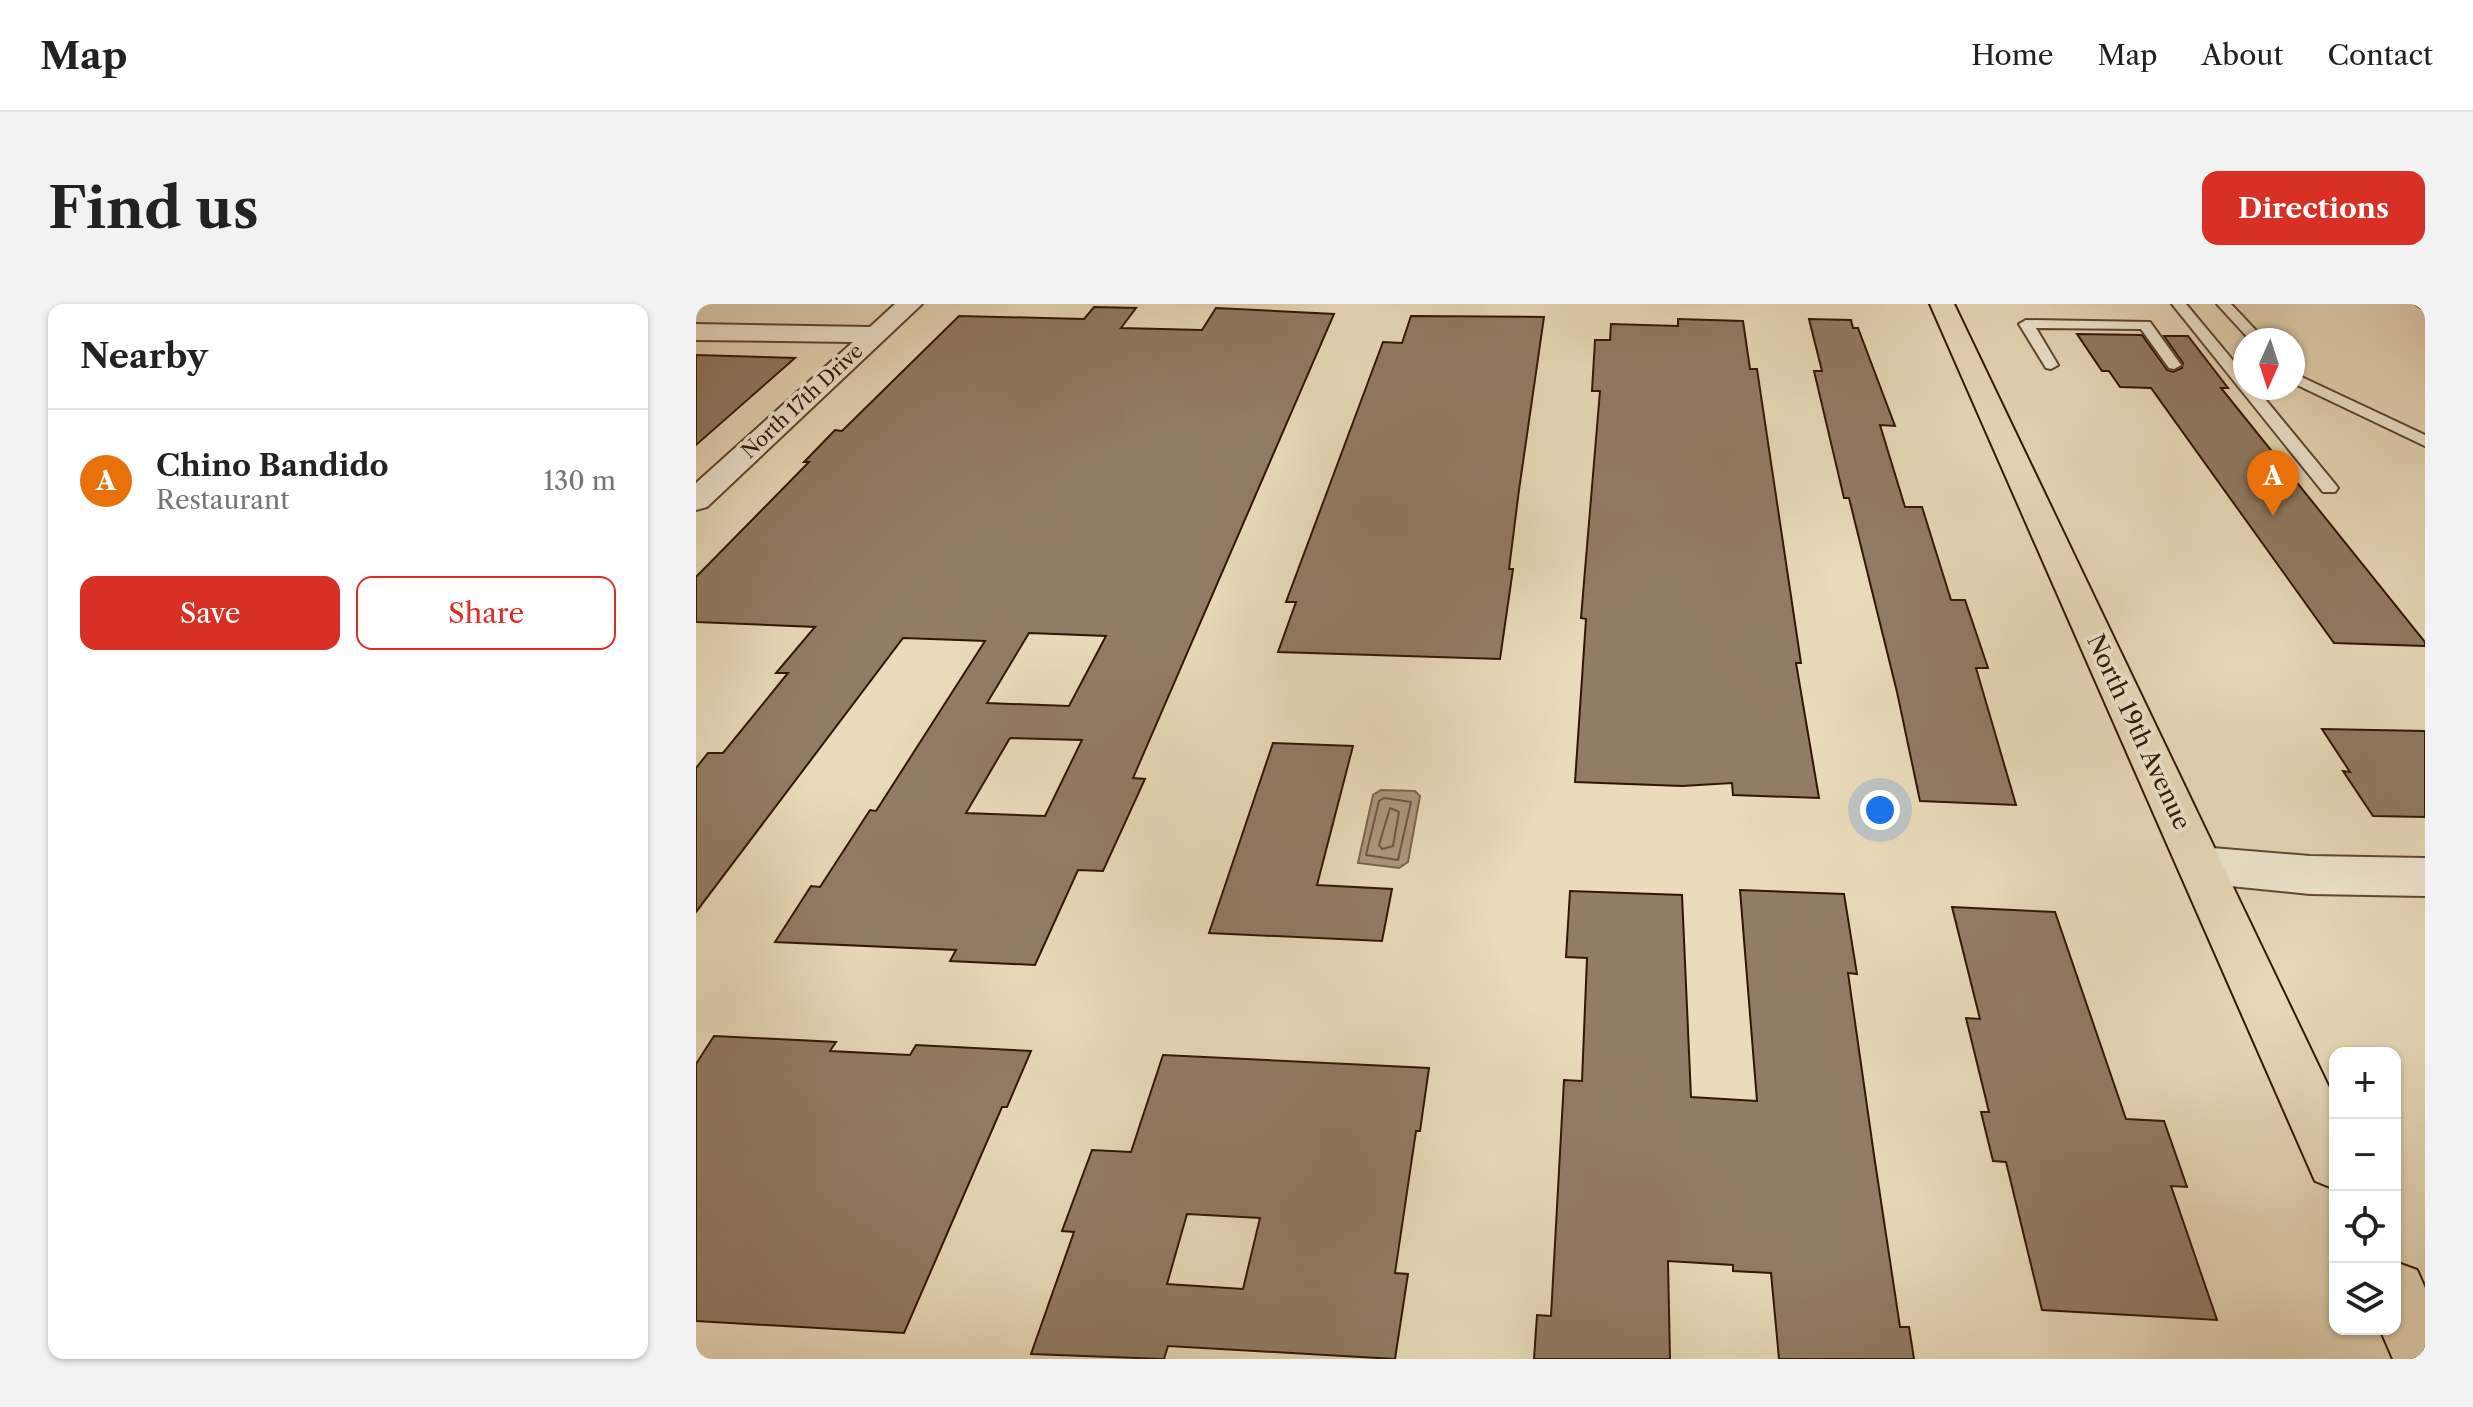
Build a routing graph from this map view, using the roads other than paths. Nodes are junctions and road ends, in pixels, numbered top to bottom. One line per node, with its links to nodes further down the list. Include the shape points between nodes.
1 (910, 304): 7 (street, North 17th Drive)
2 (1942, 304): 16 (main road, North 19th Avenue)
3 (2179, 304): 10 (lane)
4 (2224, 304): 5 (lane)
5 (2247, 328)
6 (696, 332): 7 (street)
7 (874, 335): 15 (street, North 17th Drive)
8 (2051, 365): 9 (lane, via 2026,324 2145,325)
9 (2174, 365)
10 (2233, 370)
11 (2305, 383): 13 (lane)
12 (2257, 400): 14 (lane)
13 (2425, 441)
14 (2329, 488)
15 (696, 500)
16 (2200, 865): 17 (street, via 2310,875); 18 (main road, North 19th Avenue)
17 (2425, 877)
18 (2329, 1148)
19 (2401, 1305): 20 (main road)
20 (2425, 1358)

